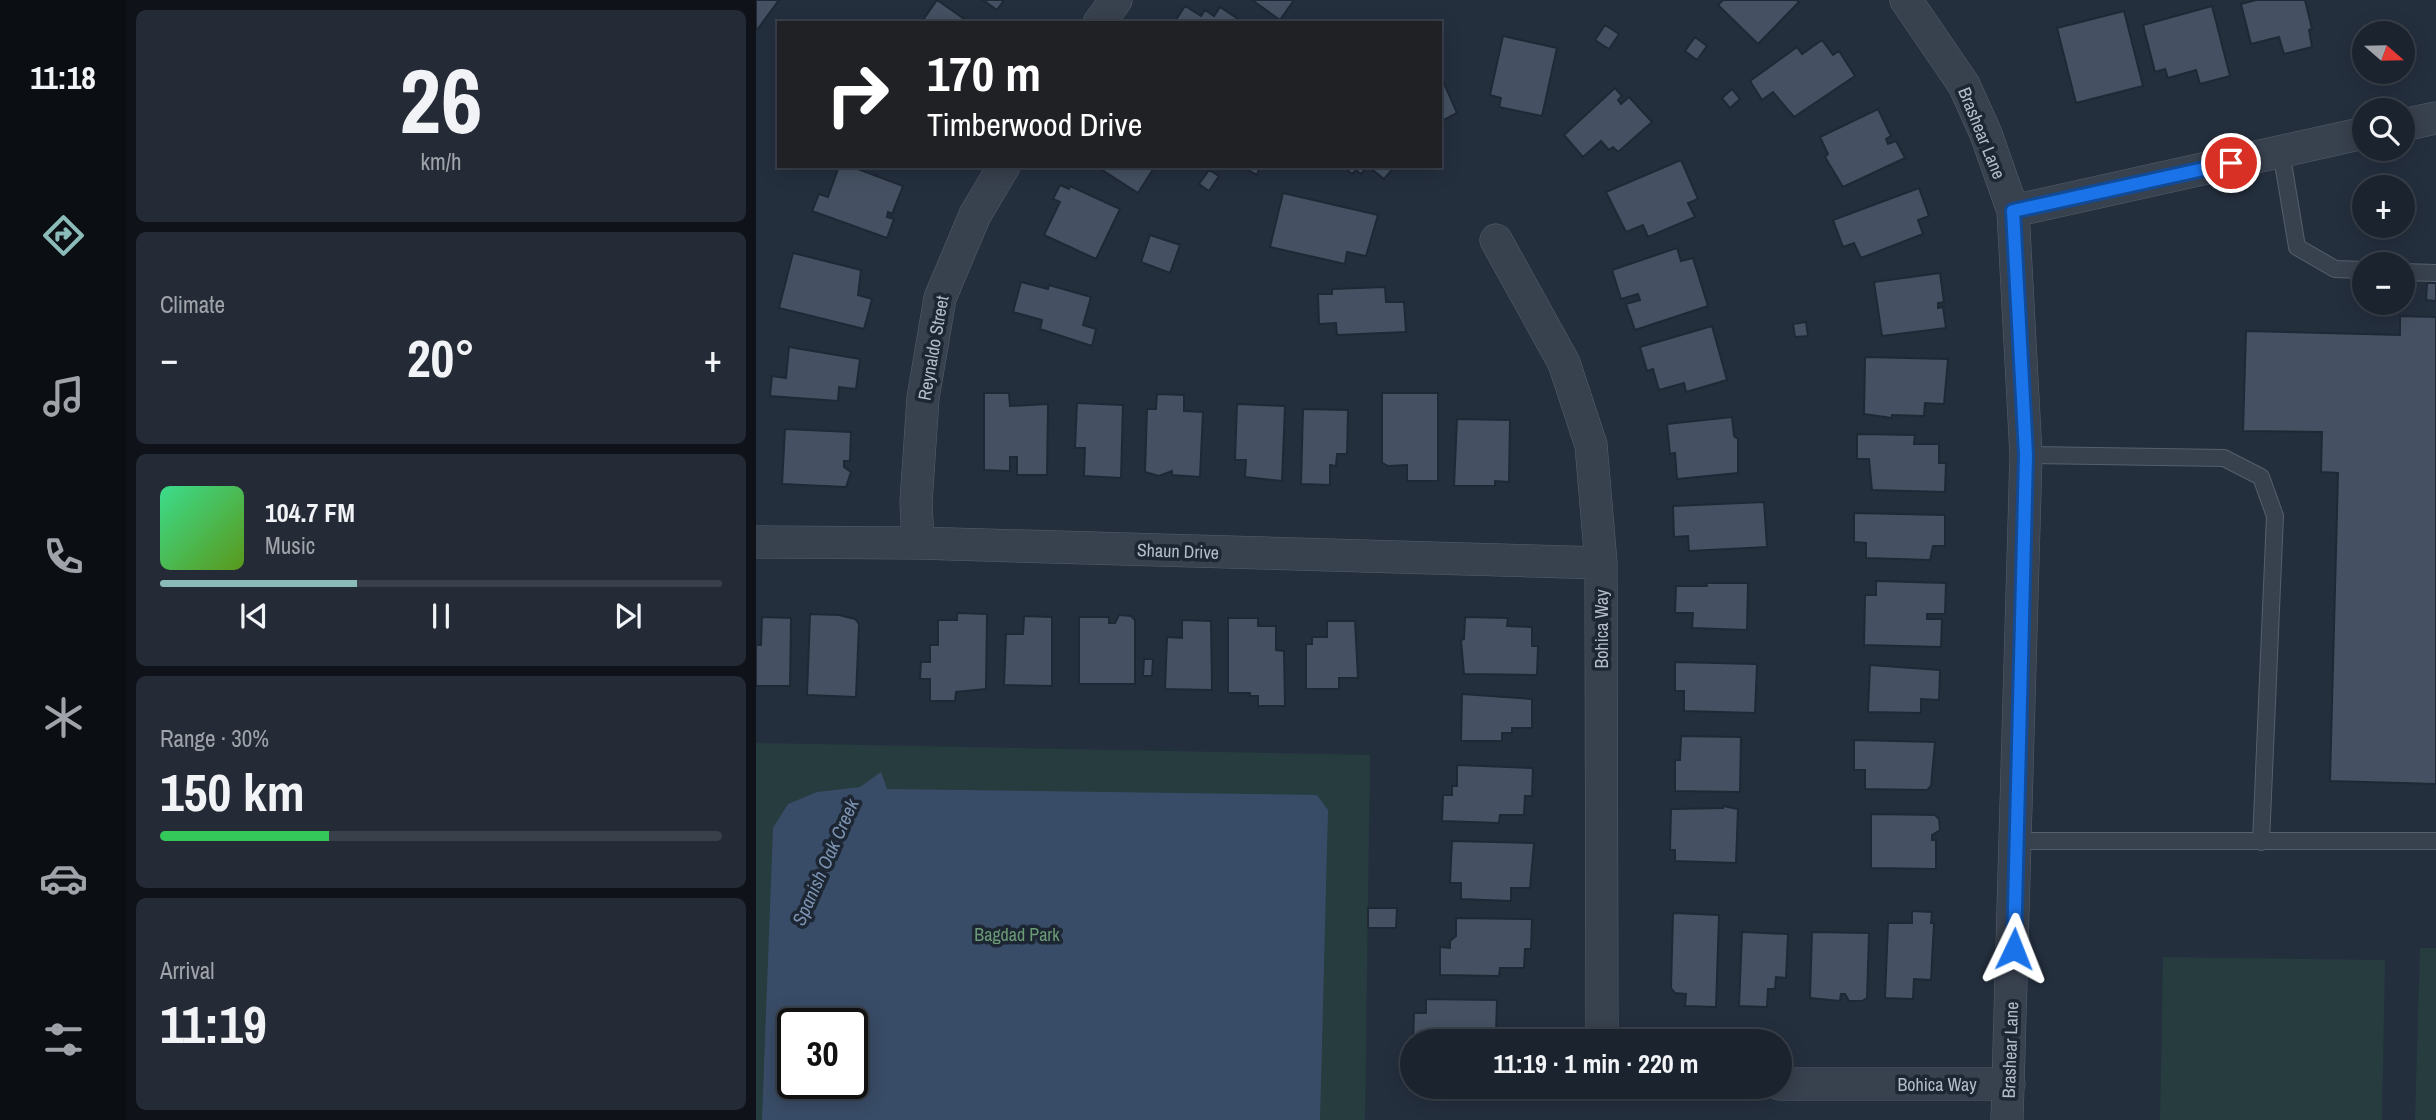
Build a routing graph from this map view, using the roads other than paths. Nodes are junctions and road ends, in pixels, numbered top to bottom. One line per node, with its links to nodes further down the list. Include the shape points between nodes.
1 (1116, 0): 3 (street)
2 (1906, 0): 9 (street, Brashear Lane, via 1964,85)
3 (1100, 21)
4 (2436, 118): 5 (street)
5 (2415, 122)
6 (2352, 136): 7 (street)
7 (2281, 152): 9 (street); 11 (lane, via 2297,247 2335,269)
8 (1003, 168): 16 (street, Reynaldo Street, via 975,215 940,298 923,398)
9 (2013, 211): 14 (street, Brashear Lane)
10 (1496, 240): 17 (street, Bohica Way, via 1564,363 1576,398 1591,445)
11 (2352, 270)
12 (2415, 272): 13 (lane)
13 (2436, 273)
14 (2026, 455): 18 (street, Brashear Lane); 20 (lane, via 2224,457 2261,477 2275,516)
15 (756, 542): 16 (street, Shaun Drive)
16 (918, 543): 17 (street, Shaun Drive)
17 (1601, 563): 21 (street, Bohica Way)
18 (2018, 841): 20 (lane); 23 (street, Brashear Lane)
19 (2436, 841): 20 (lane)
20 (2261, 842)
21 (1602, 1029)
22 (1792, 1084): 23 (street, Bohica Way)
23 (2009, 1084): 24 (street, Brashear Lane)
24 (2007, 1120)

